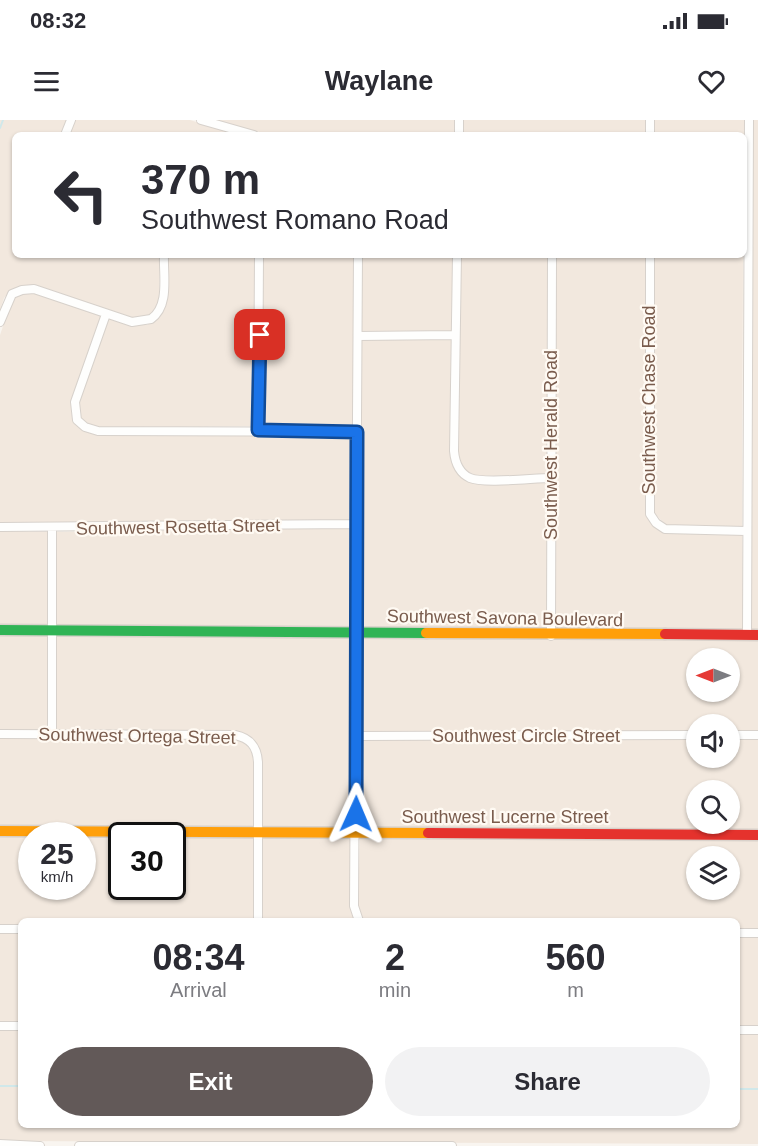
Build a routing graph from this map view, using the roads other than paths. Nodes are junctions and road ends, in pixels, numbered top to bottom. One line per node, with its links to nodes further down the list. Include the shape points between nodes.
1 (201, 120): 3 (street)
2 (749, 120): 20 (street)
3 (243, 132)
4 (164, 258): 10 (street, via 163,301 157,316 139,322)
5 (358, 258): 13 (street)
6 (457, 258): 12 (street)
7 (552, 258): 16 (street, Southwest Herald Road)
8 (650, 258): 20 (street, Southwest Chase Road, via 650,514 665,529)
9 (260, 259): 14 (street)
10 (106, 314): 11 (street, via 34,289 17,292 7,302); 14 (street, via 75,402 80,424 98,431)
11 (0, 322)
12 (455, 335): 13 (street); 16 (street, via 454,451 459,469 477,480)
13 (358, 336): 15 (street)
14 (258, 430): 15 (street)
15 (357, 432): 17 (street)
16 (551, 478): 25 (street, Southwest Herald Road)
17 (355, 524): 19 (street, Southwest Rosetta Street); 23 (street)
18 (0, 527): 19 (street, Southwest Rosetta Street)
19 (52, 528): 22 (street)
20 (746, 531): 24 (street)
21 (0, 630): 22 (street, Southwest Savona Boulevard)
22 (52, 631): 23 (street, Southwest Savona Boulevard); 27 (street)
23 (357, 632): 25 (street, Southwest Savona Boulevard); 31 (street)
24 (753, 635): 25 (street, Southwest Savona Boulevard)
25 (551, 636)
26 (0, 734): 27 (street, Southwest Ortega Street)
27 (52, 734): 33 (street, Southwest Ortega Street, via 246,738 253,744 258,762)
28 (686, 735): 31 (street, Southwest Circle Street)
29 (740, 735): 30 (street)
30 (758, 735)
31 (357, 736): 34 (street)
32 (0, 831): 33 (street, Southwest Lucerne Street)
33 (258, 832): 34 (street, Southwest Lucerne Street); 36 (street)
34 (356, 833): 35 (street, Southwest Lucerne Street); 37 (street, via 354,906)
35 (758, 835)
36 (258, 918)
37 (358, 918)
38 (0, 929): 39 (street)
39 (18, 929)
40 (740, 933): 41 (street)
41 (758, 933)
42 (0, 1026): 43 (street)
43 (18, 1026)
44 (740, 1030): 45 (street)
45 (758, 1030)
46 (0, 1144): 47 (street)
47 (40, 1146)
48 (80, 1146): 49 (street)
49 (149, 1146): 50 (street)
50 (243, 1146): 51 (street)
51 (438, 1146): 52 (street)
52 (452, 1146)

